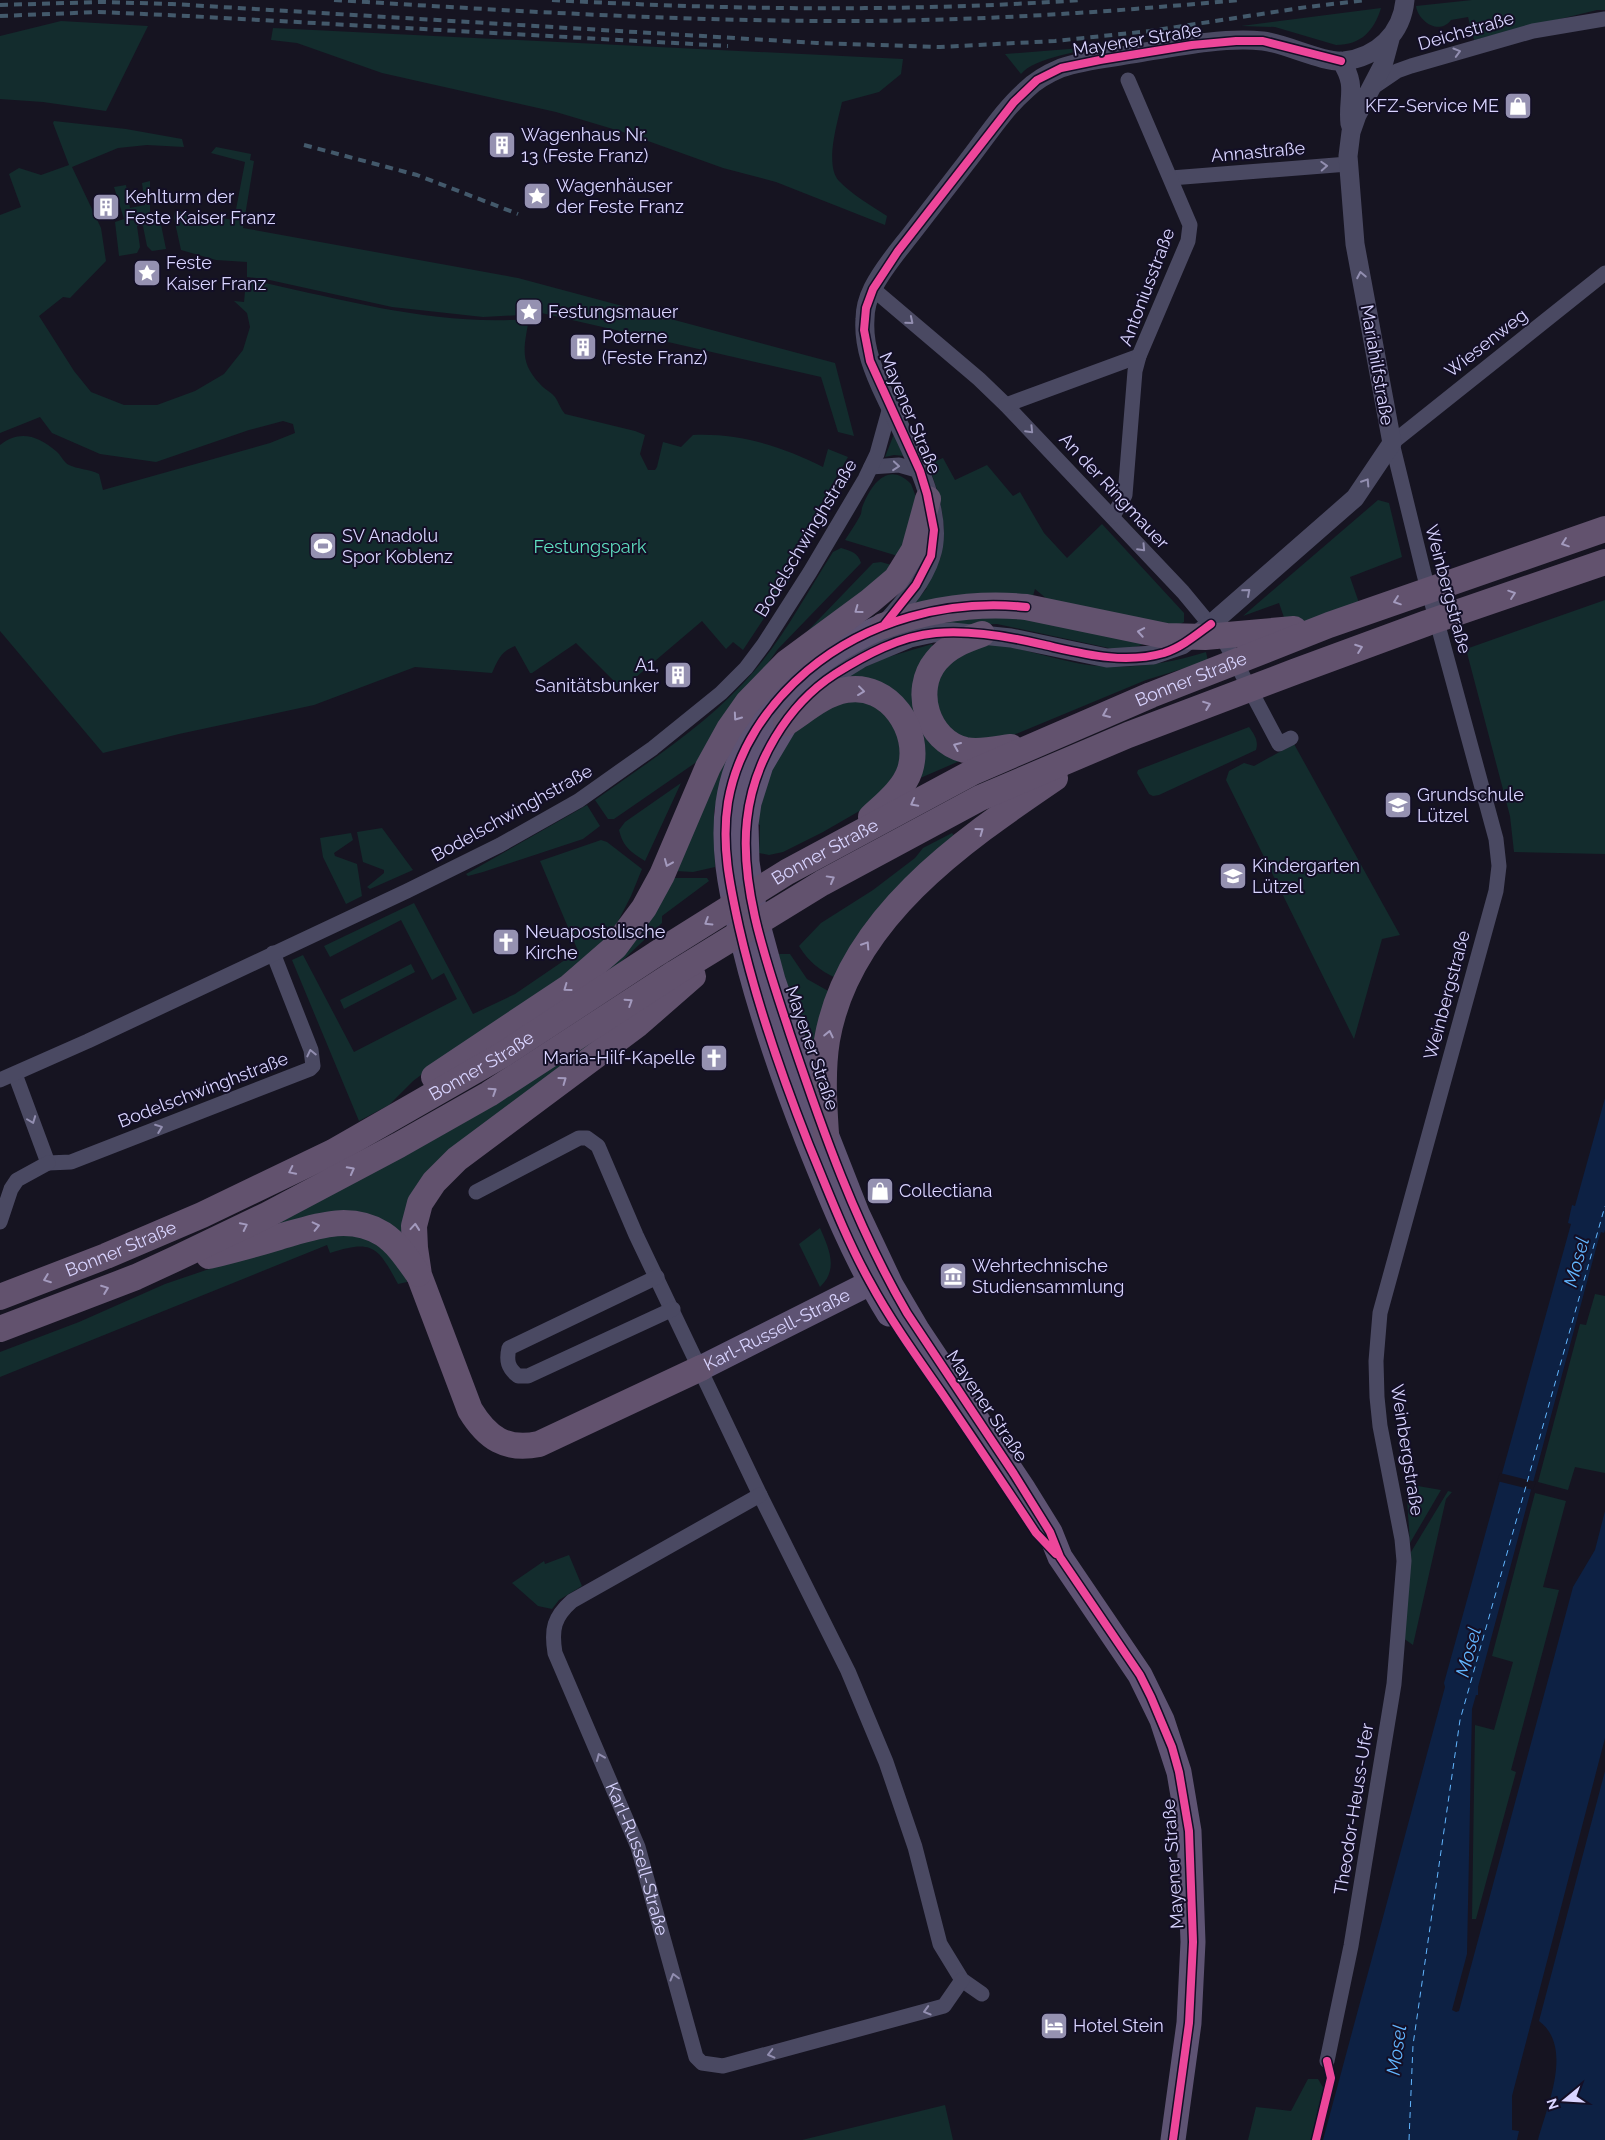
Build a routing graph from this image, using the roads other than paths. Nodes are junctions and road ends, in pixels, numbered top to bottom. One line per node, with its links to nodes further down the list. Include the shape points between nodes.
1 (1405, 0): 3 (street, via 1404,11)
2 (1605, 19): 6 (street, Deichstraße, one-way to 2, via 1411,66 1534,31)
3 (1390, 40): 4 (street, Mayener Straße, via 1371,53); 6 (street, Mariahilfstraße)
4 (1342, 61): 7 (street, via 1352,87); 11 (street, Mayener Straße, via 1263,41 1236,41 1079,64 1047,74 1014,102 898,251)
5 (1128, 80): 9 (street, Antoniusstraße)
6 (1372, 88): 7 (street, Mariahilfstraße)
7 (1351, 132): 8 (street, Mariahilfstraße)
8 (1348, 164): 9 (street, Annastraße, one-way to 8); 15 (street, Mariahilfstraße, one-way to 8, via 1355,244)
9 (1171, 178): 12 (street, Antoniusstraße, via 1190,225 1188,241)
10 (1605, 273): 15 (street, Wiesenweg)
11 (873, 289): 13 (street, An der Ringmauer, one-way to 13); 14 (street, Mayener Straße, via 866,308 866,344 876,378)
12 (1140, 356): 13 (street); 19 (street, Antoniusstraße, via 1135,371 1125,495)
13 (1006, 405): 19 (street, An der Ringmauer, one-way to 19)
14 (890, 407): 16 (street, Bodelschwinghstraße); 17 (street, Mayener Straße)
15 (1392, 443): 23 (street, Mariahilfstraße, one-way to 15, via 1355,498); 53 (street, Weinbergstraße, via 1499,853 1496,890 1380,1313 1377,1397)
16 (871, 467): 17 (street, Mayener Straße, one-way to 17, via 890,464); 34 (street, Bodelschwinghstraße, via 764,644 746,668 687,722 587,795 500,845)
17 (920, 471): 18 (street, Mayener Straße)
18 (928, 500): 22 (highway, via 923,553)
19 (1113, 516): 23 (street, An der Ringmauer, one-way to 23)
20 (1605, 529): 24 (highway, Bonner Straße, one-way to 24)
21 (1605, 562): 30 (highway, Bonner Straße, one-way to 21, via 1428,623)
22 (906, 582): 25 (street, Mayener Straße); 38 (highway, one-way to 38, via 882,592 786,663 748,702 717,749 662,875 644,908 615,947 569,987 431,1079)
23 (1211, 624): 26 (street, Mariahilfstraße, via 1182,645 1166,652 1123,658); 28 (street, An der Ringmauer, via 1226,644 1279,744)
24 (1329, 625): 25 (highway, one-way to 25, via 1230,636 1186,637 1136,631 1003,604 942,609); 29 (highway, Bonner Straße, one-way to 29)
25 (883, 626): 31 (main road, Mayener Straße, via 818,662 764,718 749,740 736,772 728,802)
26 (982, 634): 27 (street, Mayener Straße, via 933,633 885,647 823,682); 29 (highway, one-way to 26, via 987,751 965,750 948,742 931,722 924,691 935,662 956,644)
27 (786, 723): 31 (main road, Mayener Straße, via 762,765 749,803); 32 (highway, one-way to 32, via 825,697 847,690 874,693 886,699 899,713 913,749 910,770 902,785)
28 (1290, 738)
29 (1039, 743): 32 (highway, Bonner Straße, one-way to 32, via 973,772)
30 (1099, 748): 33 (highway, Bonner Straße, one-way to 30, via 822,884 960,808); 39 (highway, one-way to 30, via 824,1062 832,1018 851,970 880,924 899,902 971,838)
31 (736, 823): 35 (main road, Mayener Straße, via 727,866 733,900 756,991)
32 (854, 834): 38 (highway, Bonner Straße, one-way to 38, via 787,872 504,1054)
33 (721, 946): 43 (highway, one-way to 33, via 414,1226 420,1203 434,1182 476,1144 638,1024); 44 (highway, Bonner Straße, one-way to 33, via 267,1215 464,1108)
34 (273, 953): 36 (street, Bodelschwinghstraße); 40 (street, Bodelschwinghstraße, one-way to 34, via 71,1162 310,1069 313,1066 311,1050)
35 (791, 1068): 39 (main road, Mayener Straße); 46 (main road, Mayener Straße, via 840,1218)
36 (15, 1074): 37 (street, Bodelschwinghstraße); 40 (street, one-way to 40)
37 (0, 1080)
38 (382, 1124): 47 (highway, Bonner Straße, one-way to 47, via 333,1152 202,1215)
39 (826, 1134): 52 (main road, Mayener Straße, via 856,1213 891,1285 1024,1490 1050,1532)
40 (48, 1163): 42 (street, Bodelschwinghstraße, via 17,1180)
41 (476, 1192): 45 (street, via 579,1138 593,1140)
42 (0, 1222)
43 (419, 1275): 44 (highway, one-way to 43, via 312,1226 337,1222 361,1225 382,1234 400,1249); 50 (highway, via 470,1410 491,1436 511,1446 529,1446 553,1438)
44 (136, 1277): 49 (highway, Bonner Straße, one-way to 44)
45 (657, 1277): 48 (street); 48 (street, via 509,1348 509,1369 518,1376 528,1376)
46 (870, 1283): 50 (main road, Karl-Russell-Straße); 52 (main road, Mayener Straße, via 1036,1533)
47 (0, 1298)
48 (673, 1309): 50 (street)
49 (0, 1330)
50 (700, 1368): 51 (street, Karl-Russell-Straße)
51 (760, 1495): 54 (street, Karl-Russell-Straße, via 848,1671 886,1762 915,1847 940,1944); 54 (street, Karl-Russell-Straße, one-way to 51, via 944,2006 723,2066 702,2063 696,2057 638,1847 555,1653 552,1638 558,1616 572,1601)
52 (1060, 1557): 57 (main road, Mayener Straße, via 1151,1696 1172,1747 1184,1796 1189,1830 1194,1942 1189,2023)
53 (1404, 1561): 56 (street, Theodor-Heuss-Ufer, via 1394,1684 1351,1946)
54 (962, 1980): 55 (street, Karl-Russell-Straße)
55 (982, 1994)
56 (1327, 2061)
57 (1173, 2140)

